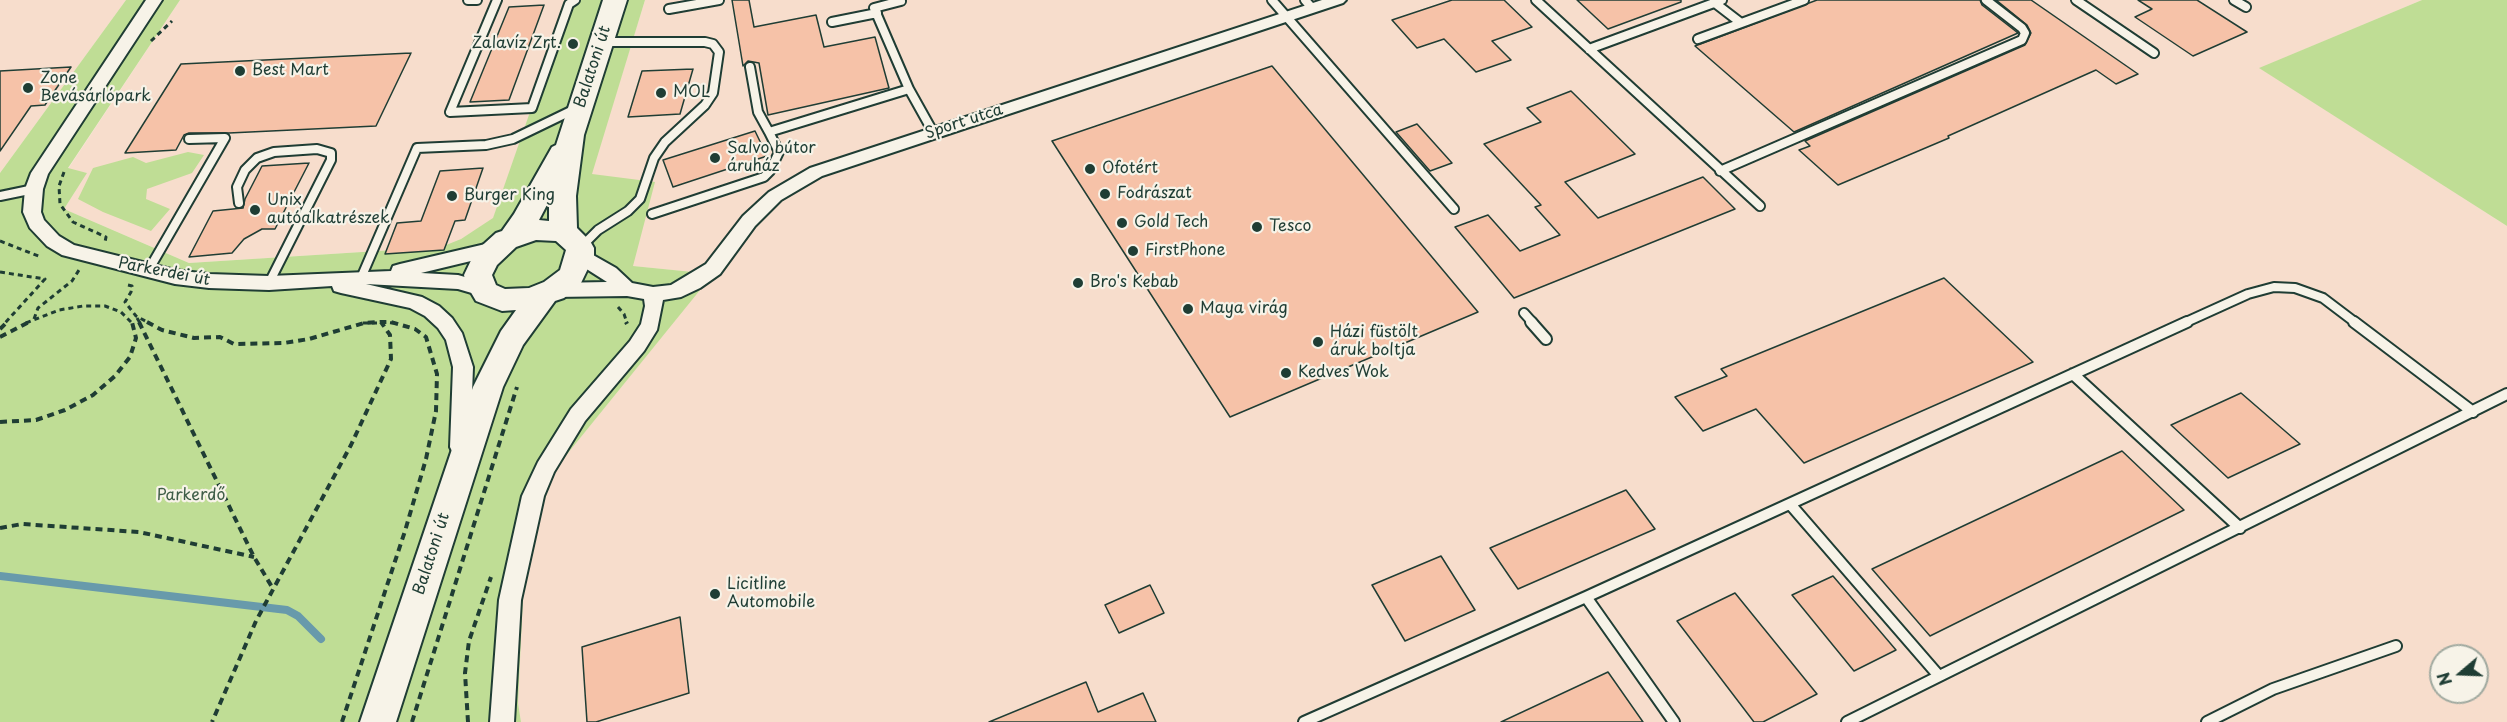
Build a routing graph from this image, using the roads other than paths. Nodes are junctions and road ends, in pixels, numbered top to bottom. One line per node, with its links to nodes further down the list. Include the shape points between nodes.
1 (154, 0): 36 (street, via 48,160)
2 (468, 0): 3 (lane)
3 (477, 0)
4 (497, 0): 5 (lane, via 450,112 532,108 569,4)
5 (575, 0)
6 (615, 0): 25 (main road, Balatoni út)
7 (719, 0): 19 (lane)
8 (1272, 0): 21 (lane)
9 (1338, 0): 17 (street, Sport utca)
10 (1536, 0): 26 (lane)
11 (1804, 0): 23 (lane)
12 (1986, 0): 35 (lane, via 2022,28 2022,40)
13 (2076, 0): 27 (lane)
14 (2234, 0): 18 (lane)
15 (901, 1): 20 (lane, via 874,8)
16 (1719, 1): 23 (lane); 26 (lane)
17 (1308, 4): 21 (street, Sport utca)
18 (2246, 7)
19 (669, 9)
20 (877, 13): 22 (lane); 29 (lane)
21 (1286, 16): 32 (street, Sport utca); 40 (lane)
22 (832, 22)
23 (1741, 23): 24 (lane)
24 (1698, 39)
25 (601, 42): 30 (main road, Balatoni út); 43 (lane, via 705,42 719,52 713,93 665,142 654,158 640,199)
26 (1589, 50): 35 (lane)
27 (2154, 53)
28 (750, 67): 31 (lane, via 758,112)
29 (909, 89): 31 (lane); 32 (lane)
30 (580, 106): 33 (main road, Balatoni út); 45 (lane, via 513,139 486,145 417,148)
31 (769, 132): 41 (lane, via 779,152 764,177)
32 (933, 132): 51 (street, Sport utca, via 838,163 786,188 749,221 713,269 674,292)
33 (571, 135): 42 (main road, Balatoni út, via 525,220); 43 (main road, Balatoni út, via 562,196)
34 (189, 139): 44 (lane, via 225,138)
35 (1720, 171): 39 (lane)
36 (34, 189): 37 (lane); 44 (street, Parkerdei út, via 32,212 53,241 86,262)
37 (0, 196)
38 (239, 203): 47 (lane, via 237,187 245,170 257,158 274,152 317,148 331,153 331,160)
39 (1760, 206)
40 (1454, 210)
41 (652, 214)
42 (503, 243): 43 (main road, via 535,230); 45 (street, Parkerdei út); 49 (main road, Balatoni út, via 479,269 478,280)
43 (574, 245): 48 (street); 50 (main road, Balatoni út, via 578,266)
44 (148, 271): 47 (street, Parkerdei út, via 209,282)
45 (368, 277): 46 (street, Parkerdei út); 49 (street, Parkerdei út, via 458,282)
46 (315, 281): 47 (street, Parkerdei út); 58 (street, via 415,302 445,323 455,338 463,367)
47 (269, 283)
48 (627, 289): 50 (street, Sport utca); 51 (street, Sport utca)
49 (486, 292): 50 (main road, via 502,300 516,301); 55 (main road, Balatoni út, via 495,335)
50 (549, 292): 55 (main road, Balatoni út, via 511,339)
51 (653, 294): 65 (street, via 650,325 578,415 544,468 533,496 510,600)
52 (1524, 313): 53 (lane)
53 (1546, 339)
54 (2073, 374): 57 (lane, via 2248,294 2274,286 2295,288 2323,298); 59 (lane); 60 (lane)
55 (488, 387): 58 (main road, Balatoni út)
56 (2507, 394): 57 (lane)
57 (2473, 412): 60 (lane)
58 (460, 468): 64 (main road, Balatoni út)
59 (1790, 504): 61 (lane); 63 (lane)
60 (2240, 528): 63 (lane)
61 (1586, 597): 66 (lane); 67 (lane)
62 (2396, 646): 69 (lane, via 2273,689)
63 (1939, 676): 68 (lane)
64 (378, 722)
65 (502, 722)
66 (1304, 722)
67 (1674, 722)
68 (1847, 722)
69 (2207, 722)

